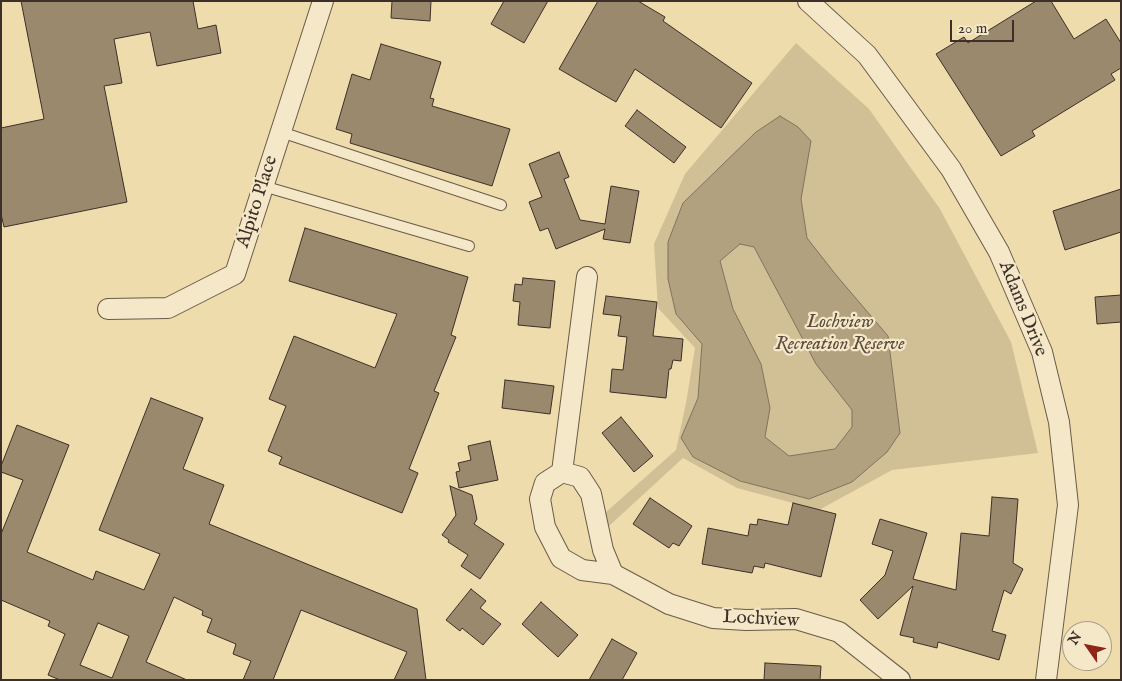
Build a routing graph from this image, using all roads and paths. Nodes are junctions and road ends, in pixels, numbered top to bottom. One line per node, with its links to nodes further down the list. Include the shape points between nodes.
1 (323, 1): 3 (street, Alpito Place)
2 (808, 1): 12 (street, Adams Drive, via 867,55 951,168 999,252 1042,352 1059,422 1068,505)
3 (281, 132): 4 (street, Alpito Place); 5 (lane)
4 (263, 186): 6 (lane); 8 (street, Alpito Place, via 235,274 168,308)
5 (501, 205)
6 (469, 246)
7 (587, 277): 9 (street)
8 (108, 309)
9 (562, 472): 10 (street, via 580,476 591,494 603,550); 10 (street, Lochview, via 545,483 540,499 545,526 561,558 582,570)
10 (612, 574): 11 (street, Lochview, via 669,604 713,618 796,619 839,632)
11 (900, 680)
12 (1046, 680)

